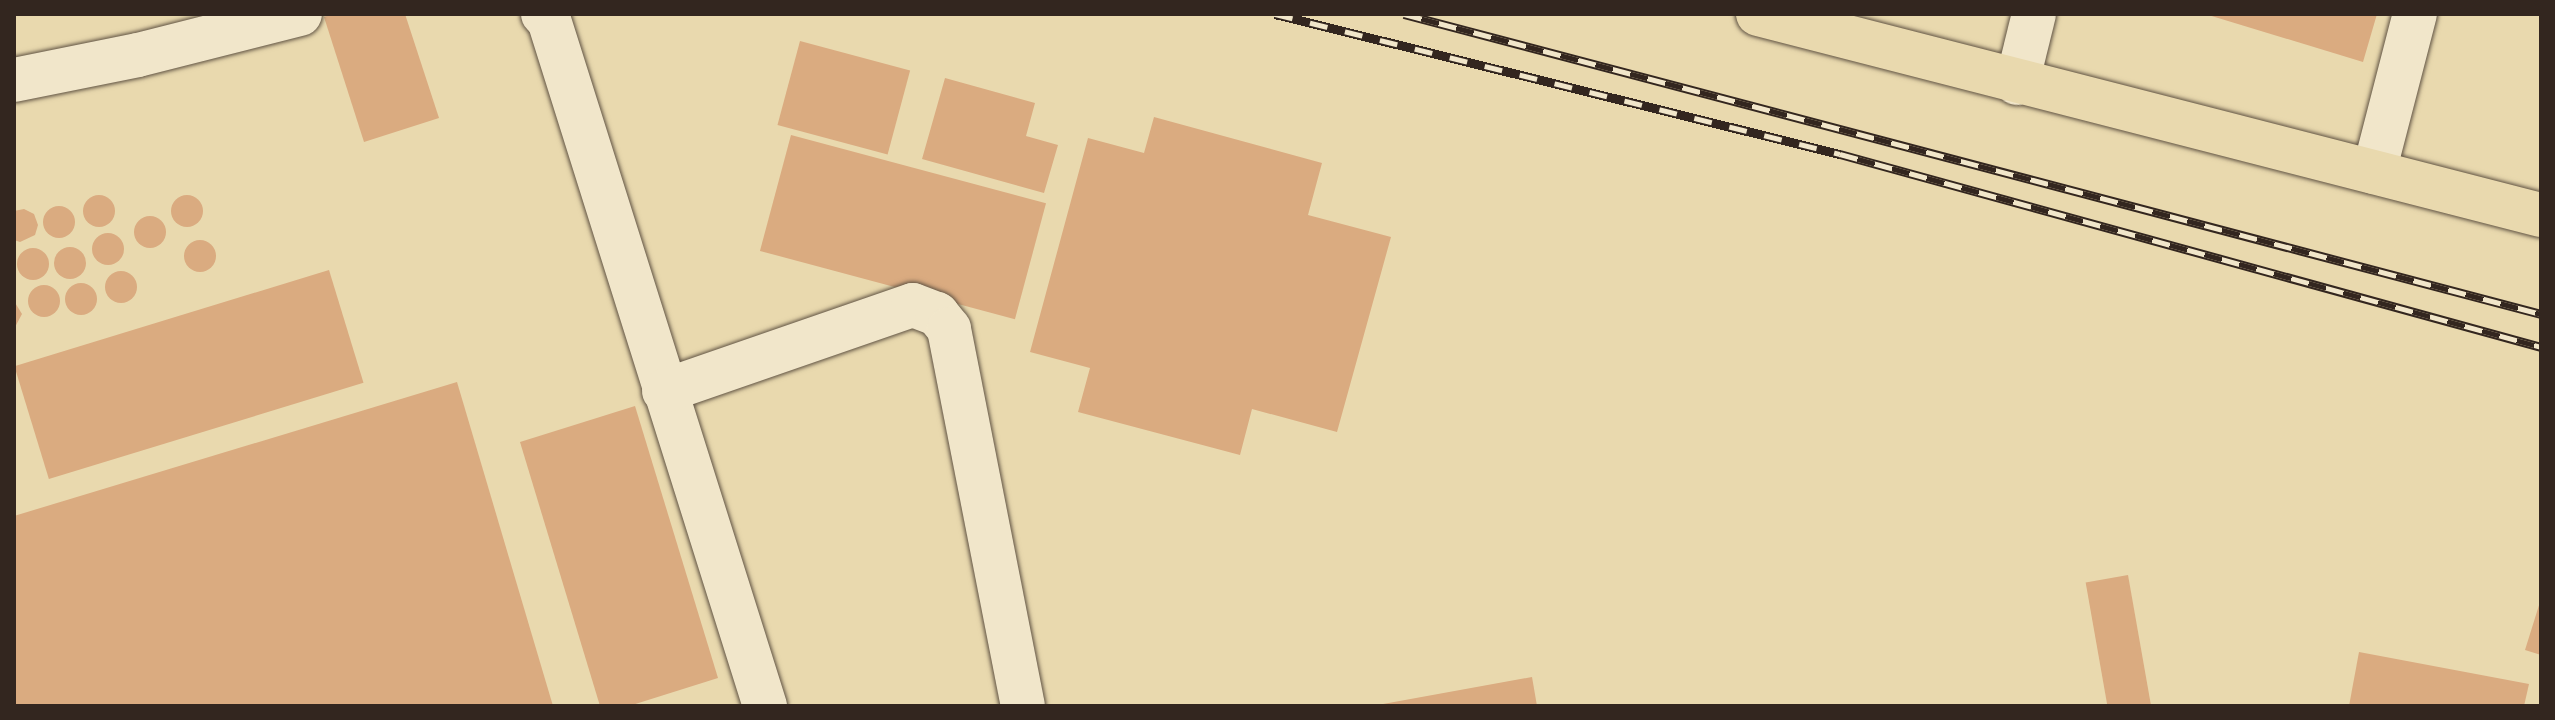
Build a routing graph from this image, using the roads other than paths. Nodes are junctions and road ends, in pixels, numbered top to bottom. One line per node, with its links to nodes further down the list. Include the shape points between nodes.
1 (300, 14): 6 (street)
2 (543, 14): 10 (street)
3 (1758, 14): 7 (main road)
4 (2034, 14): 7 (street)
5 (2415, 14): 8 (street)
6 (14, 80)
7 (2017, 83): 8 (main road)
8 (2374, 172): 9 (main road)
9 (2541, 215)
10 (664, 391): 11 (street); 12 (street, via 913,305 937,314 949,329)
11 (765, 706)
12 (1023, 706)

